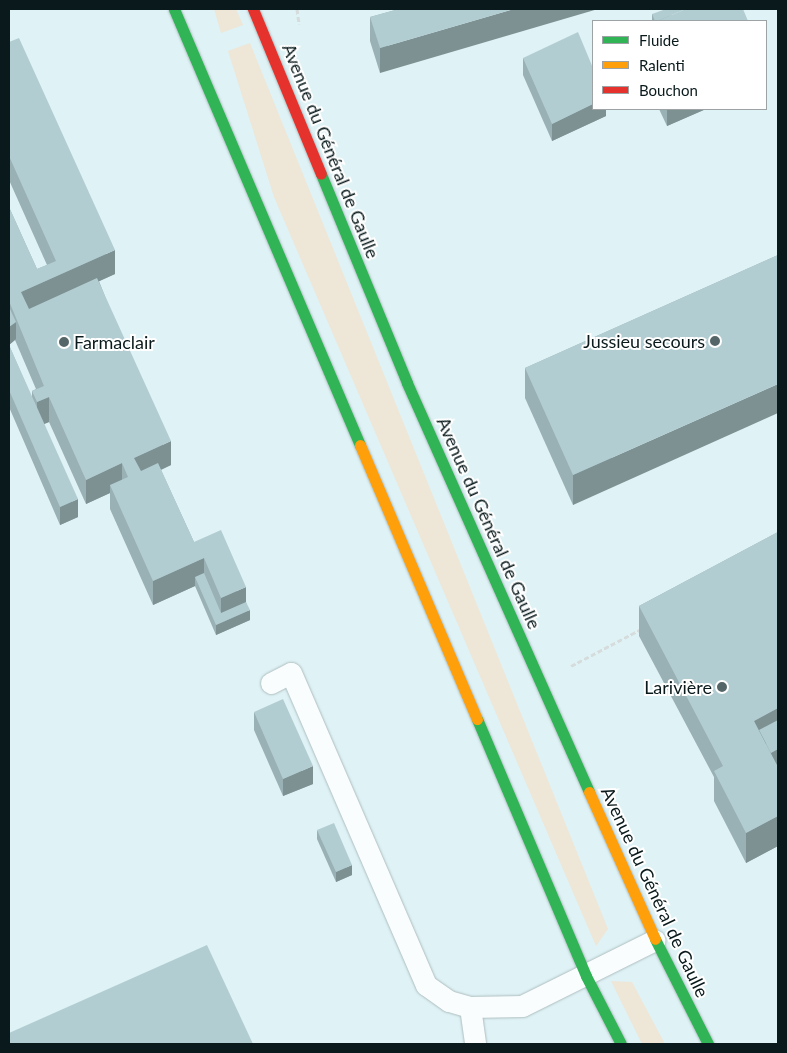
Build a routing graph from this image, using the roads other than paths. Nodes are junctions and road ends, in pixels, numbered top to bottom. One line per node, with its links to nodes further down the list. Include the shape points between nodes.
1 (174, 9): 5 (main road)
2 (253, 9): 4 (main road, Avenue du Général de Gaulle, via 407,383)
3 (270, 683): 6 (lane, via 291,673 426,985 449,1001)
4 (654, 940): 5 (lane); 9 (main road, Avenue du Général de Gaulle)
5 (586, 976): 6 (lane, via 522,1006); 8 (main road)
6 (470, 1007): 7 (lane)
7 (476, 1044)
8 (621, 1044)
9 (708, 1044)

